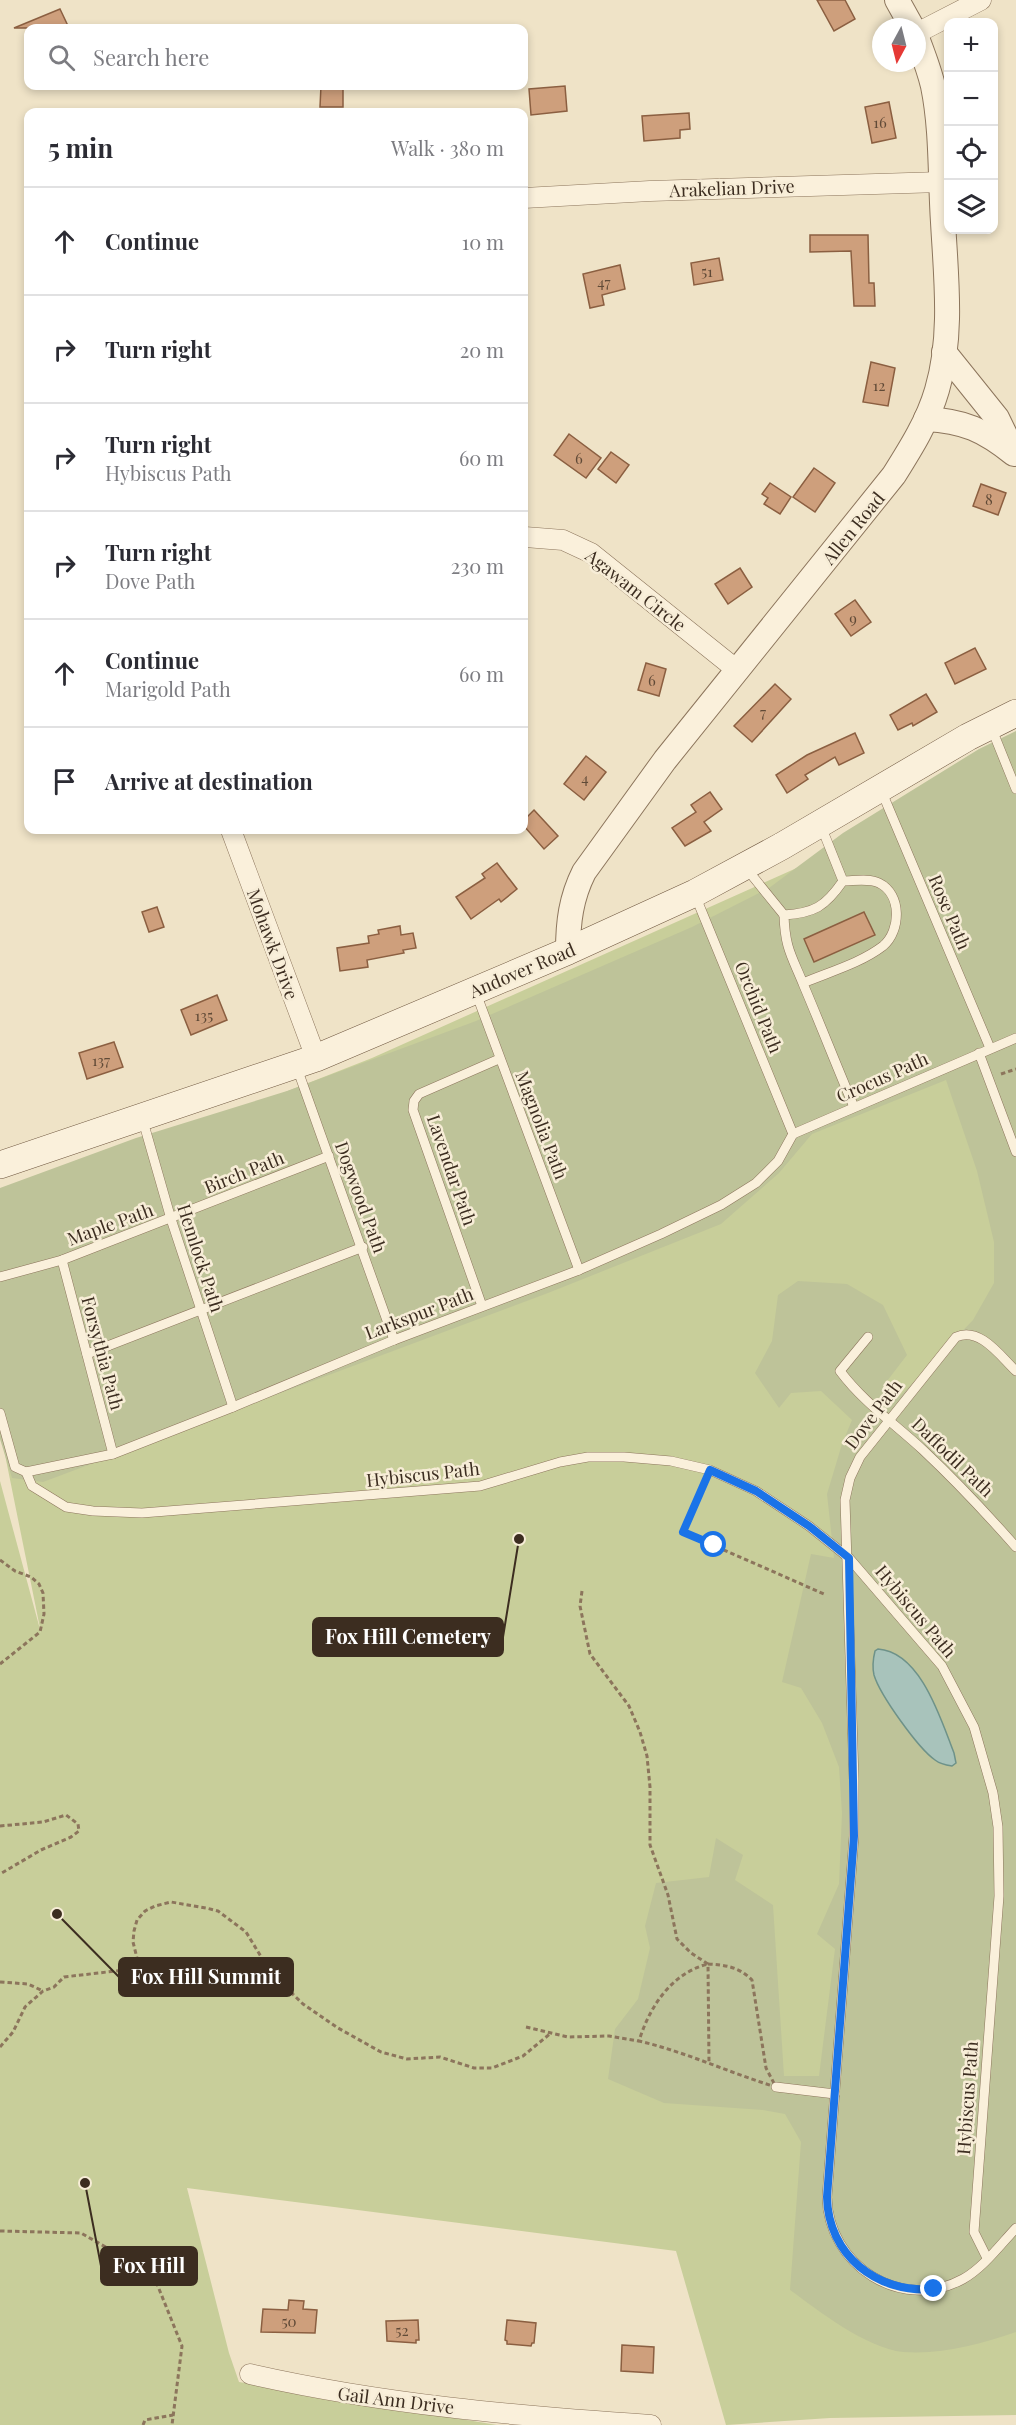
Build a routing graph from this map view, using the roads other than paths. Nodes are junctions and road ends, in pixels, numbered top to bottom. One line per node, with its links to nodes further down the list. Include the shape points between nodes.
1 (897, 0): 3 (street)
2 (981, 0): 4 (street)
3 (907, 18)
4 (926, 28)
5 (926, 64): 6 (street, Allen Road, via 936,103)
6 (940, 182): 7 (street, Arakelian Drive); 8 (street, Allen Road, via 946,283)
7 (528, 198)
8 (944, 352): 9 (street, Allen Road, via 938,388); 10 (street, via 997,418)
9 (926, 419): 10 (street, via 972,426); 12 (street, Allen Road, via 887,485)
10 (1015, 454)
11 (528, 537): 12 (street, Agawam Circle, via 563,540 591,553)
12 (737, 670): 23 (street, Allen Road, via 665,760 584,872 574,892)
13 (1016, 713): 14 (main road, Andover Road)
14 (990, 725): 15 (main road, Andover Road); 16 (lane)
15 (880, 788): 17 (main road, Andover Road); 27 (lane, Rose Path)
16 (1016, 789)
17 (820, 824): 19 (main road, Andover Road); 20 (lane)
18 (232, 834): 29 (street, Mohawk Drive)
19 (745, 866): 21 (main road, Andover Road); 22 (lane)
20 (843, 881): 22 (lane, via 815,909); 24 (lane, via 870,880 889,891 895,900 893,934 868,955)
21 (695, 893): 23 (main road, Andover Road); 32 (lane, Orchid Path)
22 (784, 915): 24 (lane, via 788,953)
23 (568, 951): 25 (main road, Andover Road)
24 (803, 983): 30 (lane)
25 (476, 991): 28 (lane, Magnolia Path); 29 (main road, Andover Road)
26 (1016, 1038): 27 (lane, Crocus Path)
27 (984, 1050): 30 (lane, Crocus Path); 33 (lane, Rose Path)
28 (500, 1059): 39 (lane, Magnolia Path); 41 (lane, Lavendar Path, via 419,1094 413,1110)
29 (306, 1062): 31 (main road, Andover Road); 34 (lane, Dogwood Path)
30 (854, 1107): 32 (lane, Crocus Path)
31 (142, 1118): 35 (main road, Andover Road); 36 (lane, Hemlock Path)
32 (793, 1134): 39 (lane, Larkspur Path, via 778,1161 756,1183 722,1205)
33 (1016, 1152)
34 (329, 1156): 36 (lane, Birch Path); 37 (lane, Dogwood Path)
35 (0, 1166)
36 (171, 1220): 38 (lane, Maple Path); 42 (lane, Hemlock Path)
37 (363, 1247): 42 (lane); 44 (lane, Dogwood Path)
38 (62, 1260): 40 (lane, Maple Path); 45 (lane, Forsythia Path)
39 (579, 1270): 41 (lane, Larkspur Path)
40 (0, 1277)
41 (482, 1306): 44 (lane, Larkspur Path)
42 (200, 1311): 45 (lane); 47 (lane, Hemlock Path)
43 (868, 1337): 49 (lane, Daffodil Path, via 840,1371 855,1392)
44 (394, 1340): 47 (lane, Larkspur Path)
45 (87, 1354): 50 (lane, Forsythia Path)
46 (1016, 1371): 49 (lane, Dove Path, via 981,1339 972,1334 957,1337)
47 (233, 1407): 50 (lane, Larkspur Path)
48 (0, 1413): 51 (lane, Hybiscus Path, via 15,1467)
49 (890, 1420): 52 (lane, Daffodil Path, via 969,1495); 53 (lane, Dove Path, via 860,1457 850,1478 845,1512)
50 (113, 1454): 51 (lane, Larkspur Path)
51 (26, 1472): 53 (lane, Hybiscus Path, via 32,1486 66,1507 142,1513 480,1486 560,1462 624,1456 710,1470 756,1491)
52 (1016, 1547)
53 (849, 1558): 55 (lane, Dove Path, via 854,1836); 57 (lane, Hybiscus Path, via 942,1666 974,1727 993,1793 998,1827 999,1896 974,2232)
54 (776, 2087): 55 (lane)
55 (835, 2094): 57 (lane, Dove Path, via 827,2197 832,2229 843,2251 860,2268 890,2285 916,2290 942,2287 965,2278)
56 (1016, 2228): 57 (lane, Dove Path)
57 (987, 2258)
58 (250, 2374): 59 (street, Gail Ann Drive, via 379,2399)
59 (643, 2425): 60 (street, Gail Ann Drive)
60 (651, 2425)

